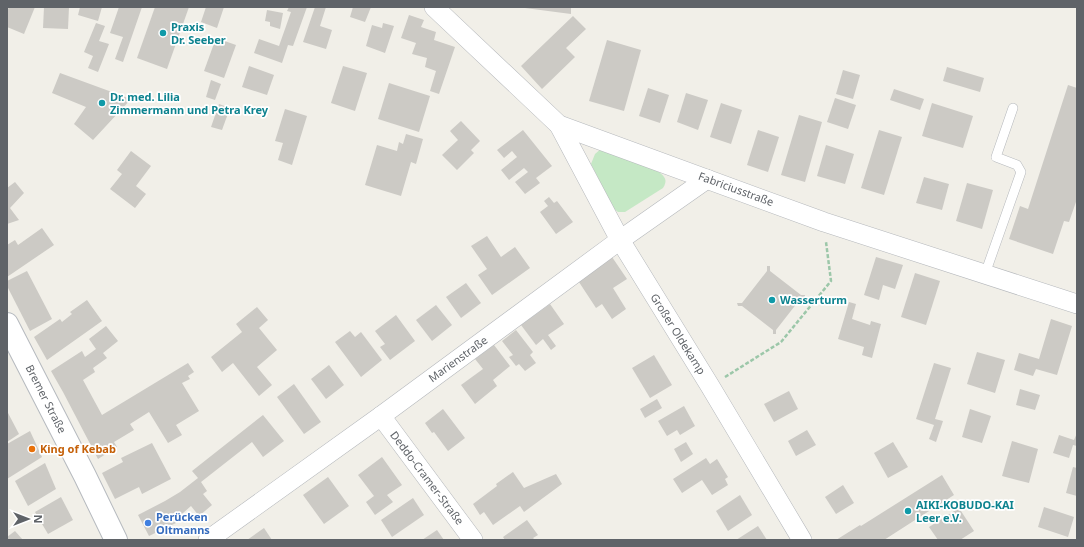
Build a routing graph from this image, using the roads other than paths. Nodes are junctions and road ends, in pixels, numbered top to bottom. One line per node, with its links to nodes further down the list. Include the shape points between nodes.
1 (434, 7): 3 (street, Fabriciusstraße)
2 (1013, 108): 6 (lane, via 996,157 1018,165 1021,172)
3 (560, 125): 4 (street, Fabriciusstraße); 5 (street, Großer Oldekamp)
4 (707, 179): 5 (street, Marienstraße); 6 (street, Fabriciusstraße, via 824,222)
5 (620, 240): 9 (street, Marienstraße); 13 (street, Großer Oldekamp)
6 (985, 274): 7 (street, Fabriciusstraße)
7 (1077, 304)
8 (7, 324): 10 (main road, Bremer Straße)
9 (381, 416): 11 (street, Marienstraße); 12 (street, Deddo-Cramer-Straße)
10 (116, 540)
11 (208, 540)
12 (473, 540)
13 (802, 540)

